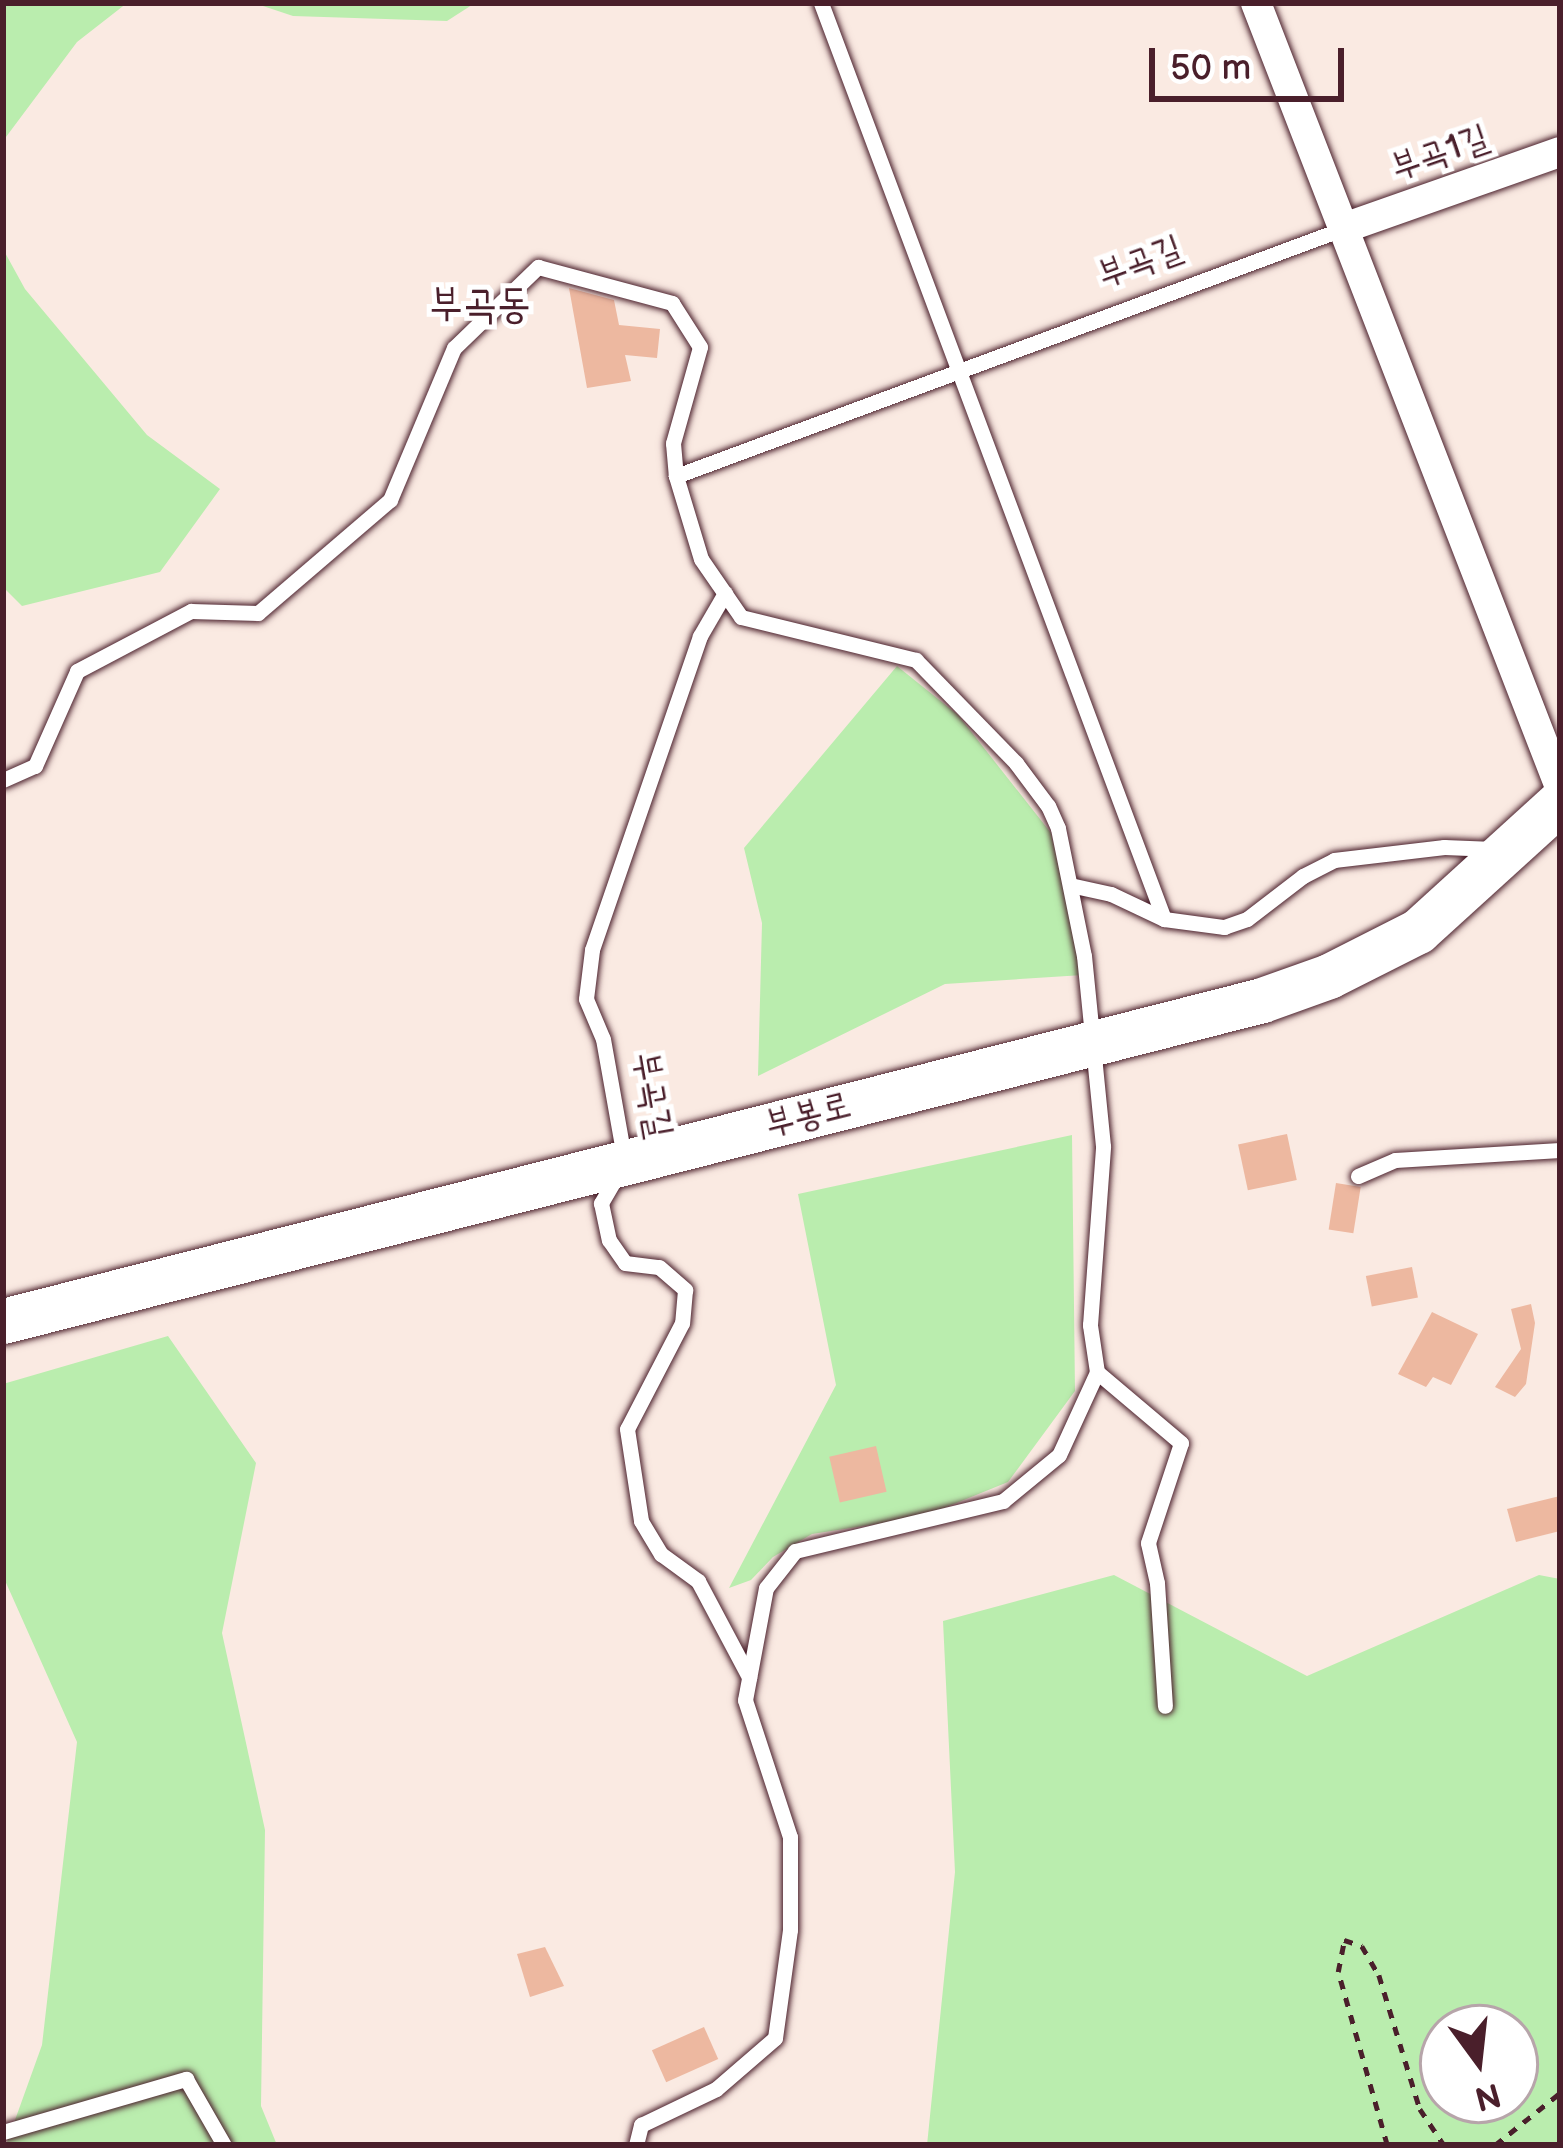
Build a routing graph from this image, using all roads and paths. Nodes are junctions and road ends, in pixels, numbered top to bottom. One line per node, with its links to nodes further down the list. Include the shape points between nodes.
1 (821, 3): 5 (lane)
2 (1256, 3): 4 (street)
3 (1560, 152): 4 (street, 부곡1길)
4 (1346, 227): 5 (lane, 부곡길); 9 (street)
5 (961, 370): 6 (lane, 부곡길); 13 (lane)
6 (676, 476): 7 (lane, via 701,559); 8 (lane, via 673,443 700,347 672,303 538,267 454,348 390,500 257,613 190,611 77,671 35,766)
7 (725, 593): 12 (lane, via 741,616 916,660 1048,806); 16 (lane, 부곡길, via 700,636 592,950 586,999 603,1039)
8 (3, 780)
9 (1560, 787)
10 (1560, 802): 11 (street, 부봉로)
11 (1512, 850): 13 (lane, via 1351,856 1303,876 1234,924); 14 (street, 부봉로, via 1418,931 1329,976)
12 (1070, 885): 13 (lane); 14 (lane)
13 (1164, 919)
14 (1096, 1041): 16 (street, 부봉로); 19 (lane, via 1103,1146 1090,1324)
15 (1560, 1150): 17 (lane, via 1395,1160)
16 (625, 1162): 18 (street, 부봉로); 20 (lane, 부곡길, via 601,1203 609,1240 625,1263 659,1267 685,1291 682,1323 627,1430 641,1521 661,1554 698,1581)
17 (1358, 1176)
18 (3, 1321)
19 (1097, 1372): 20 (lane, 부곡길, via 1059,1455 1003,1501 795,1550 766,1588); 21 (lane, via 1181,1443 1148,1543)
20 (749, 1677): 25 (lane, 부곡길, via 745,1700 790,1837 790,1930 775,2038 716,2089 640,2125)
21 (1165, 1706)
22 (1560, 2093): 28 (path)
23 (3, 2132): 24 (lane, via 186,2079)
24 (224, 2145)
25 (636, 2145)
26 (1388, 2145): 27 (path, via 1339,1972 1344,1940 1362,1946 1379,1976 1420,2109)
27 (1444, 2145)
28 (1495, 2145)

